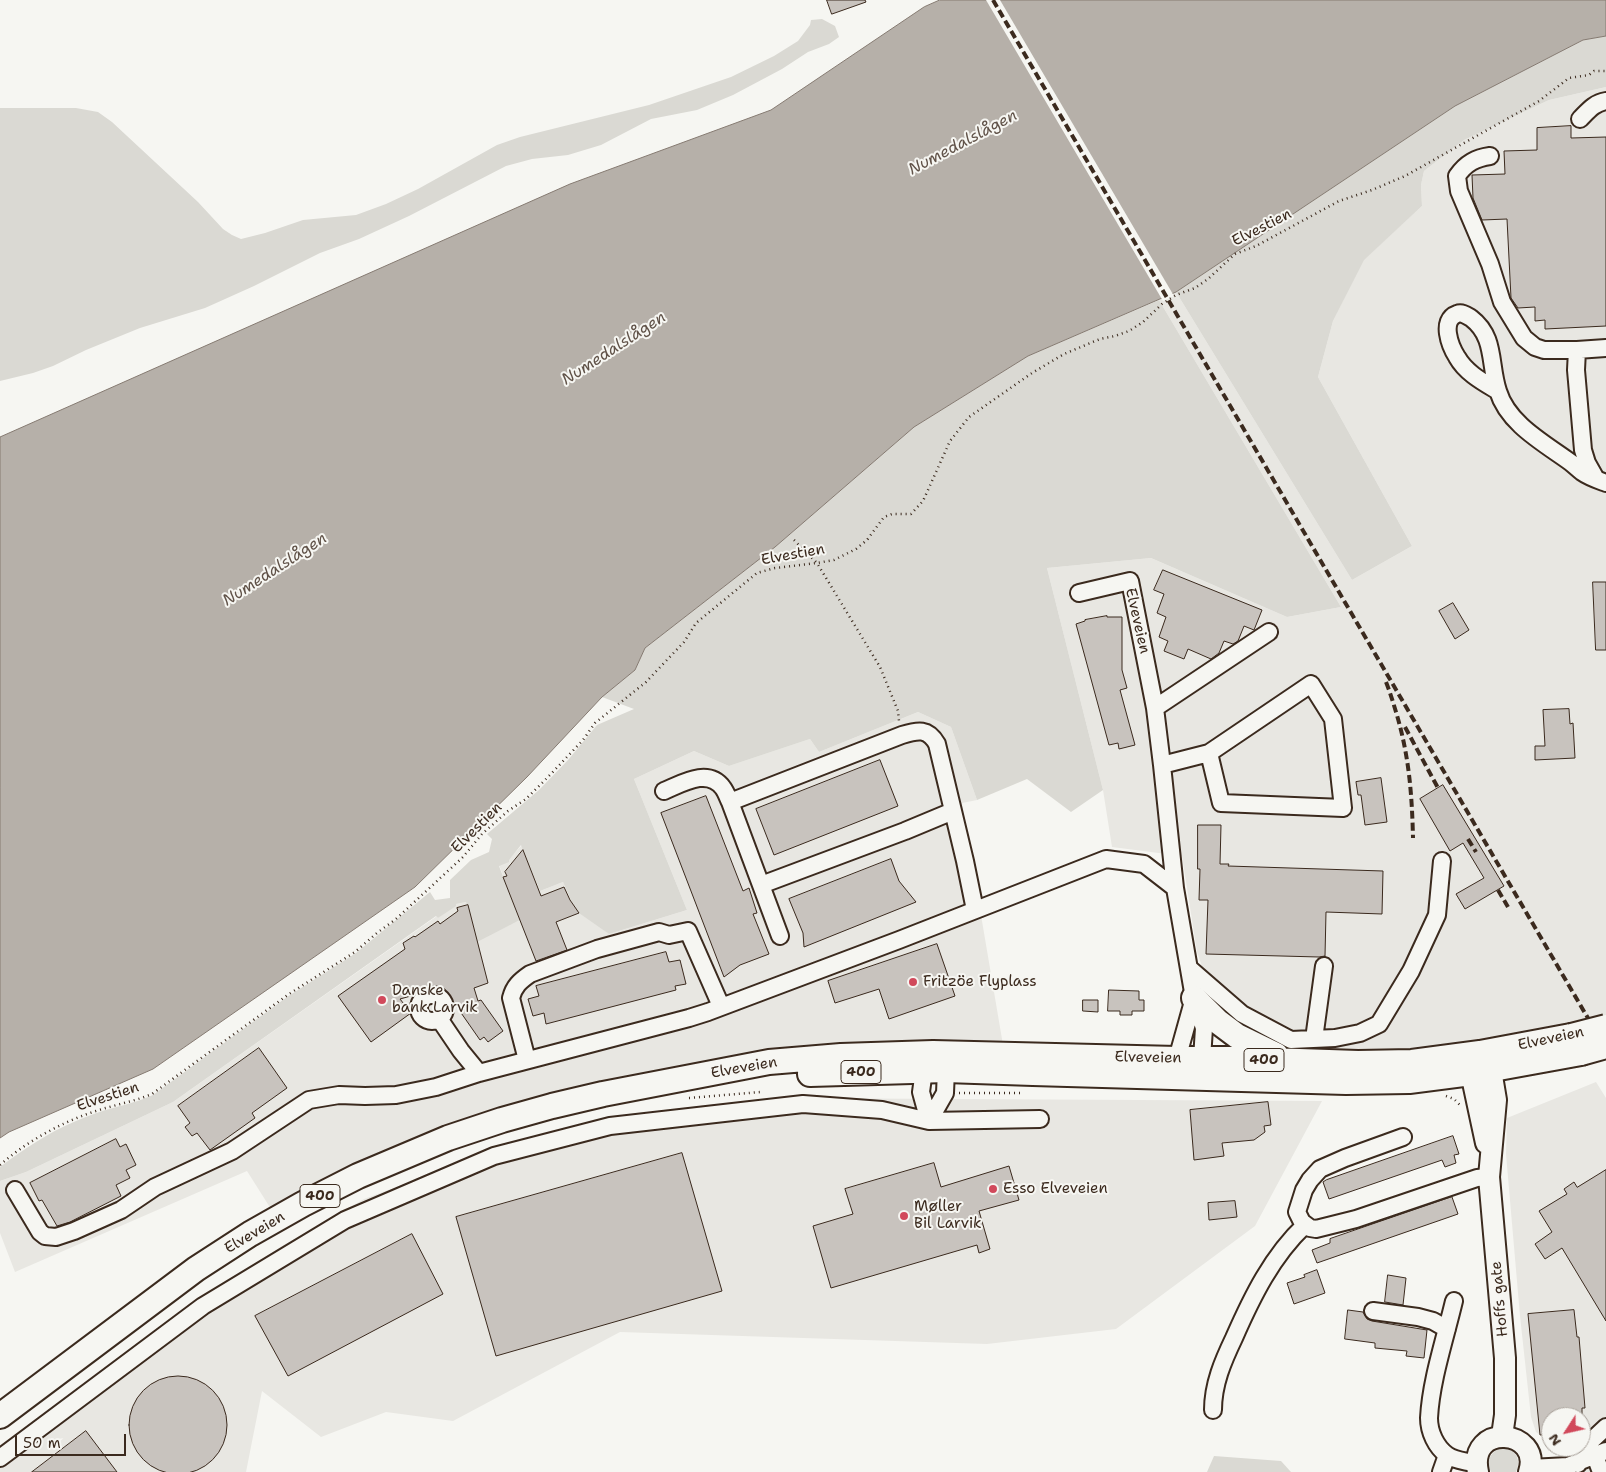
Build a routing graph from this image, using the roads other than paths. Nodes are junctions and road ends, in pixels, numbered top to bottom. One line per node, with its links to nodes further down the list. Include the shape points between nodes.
1 (1606, 101): 2 (street, via 1593,106)
2 (1580, 119)
3 (1490, 156): 5 (street, via 1478,158 1462,169 1458,176 1459,191 1490,264 1502,302 1524,338 1535,347)
4 (1606, 348): 5 (street)
5 (1577, 350): 7 (street, via 1583,450 1587,463)
6 (1498, 391): 7 (street, via 1522,426 1582,472)
7 (1601, 481)
8 (1079, 593): 10 (street, Elveveien, via 1130,581)
9 (1269, 632): 10 (street)
10 (1155, 708): 12 (street, Elveveien)
11 (1208, 754): 11 (street, via 1311,684 1333,719 1343,808 1221,803); 12 (street)
12 (1162, 765): 18 (street, Elveveien)
13 (664, 791): 14 (street, via 692,779 704,778 716,781)
14 (730, 802): 15 (street, via 915,731 926,732 937,744); 17 (street)
15 (953, 811): 17 (street); 19 (street)
16 (1442, 860): 27 (street, via 1437,915 1411,971 1379,1024 1360,1033)
17 (761, 884): 20 (street)
18 (1176, 888): 19 (street, via 1144,864 1106,859); 22 (street, Elveveien)
19 (975, 910): 24 (street)
20 (780, 936)
21 (1324, 966): 27 (street)
22 (1189, 968): 23 (street, Elveveien); 27 (street, via 1242,1014 1290,1040)
23 (1194, 998): 31 (highway, 400, via 1237,1036); 33 (street); 33 (street, Elveveien, via 1204,1028)
24 (721, 1006): 30 (street, via 689,1018); 30 (street, via 688,931 669,935 658,932 606,946 530,974 513,990 512,998)
25 (440, 1020): 35 (street)
26 (1606, 1027): 28 (highway, Elveveien / 400, bridge)
27 (1314, 1039)
28 (1576, 1045): 29 (highway, Elveveien / 400, bridge); 34 (highway, Elveveien / 400)
29 (1606, 1046)
30 (528, 1060): 35 (street)
31 (1287, 1060): 33 (highway, Elveveien / 400); 34 (highway, Elveveien / 400)
32 (934, 1064): 33 (highway, Elveveien / 400); 37 (street, via 920,1092); 37 (street, via 945,1093); 46 (highway, Elveveien / 400, via 841,1056 769,1062 689,1088 604,1094 502,1120 448,1138 358,1176 265,1226 196,1269)
33 (1190, 1065): 34 (highway, Elveveien / 400, via 1364,1082 1409,1081)
34 (1481, 1066): 39 (main road, Hoffs gate)
35 (479, 1073): 40 (street, via 436,1087 396,1095 339,1095 309,1100 232,1151 155,1187 121,1210 56,1237 40,1232)
36 (1040, 1119): 37 (street)
37 (929, 1121): 51 (street, via 882,1110 803,1104 610,1126 494,1156 345,1220 203,1306)
38 (1403, 1136): 41 (street, via 1320,1169 1304,1190 1297,1212)
39 (1489, 1169): 41 (street, via 1477,1178 1356,1218 1316,1229); 48 (main road, Hoffs gate, via 1505,1358)
40 (15, 1190)
41 (1305, 1225): 45 (street, via 1273,1263 1246,1311 1220,1370)
42 (1454, 1302): 44 (street)
43 (1373, 1311): 44 (street, via 1418,1317)
44 (1447, 1329): 50 (street, via 1429,1420 1432,1436)
45 (1213, 1410)
46 (0, 1416)
47 (1606, 1427): 53 (street, via 1590,1442)
48 (1502, 1436): 52 (main road, via 1484,1445 1478,1454); 54 (main road, via 1520,1442 1526,1449)
49 (1600, 1454): 53 (street); 56 (street)
50 (1447, 1455): 52 (street); 55 (street)
51 (0, 1458)
52 (1477, 1468)
53 (1574, 1468): 54 (street)
54 (1530, 1470)
55 (1441, 1472)
56 (1601, 1472)

